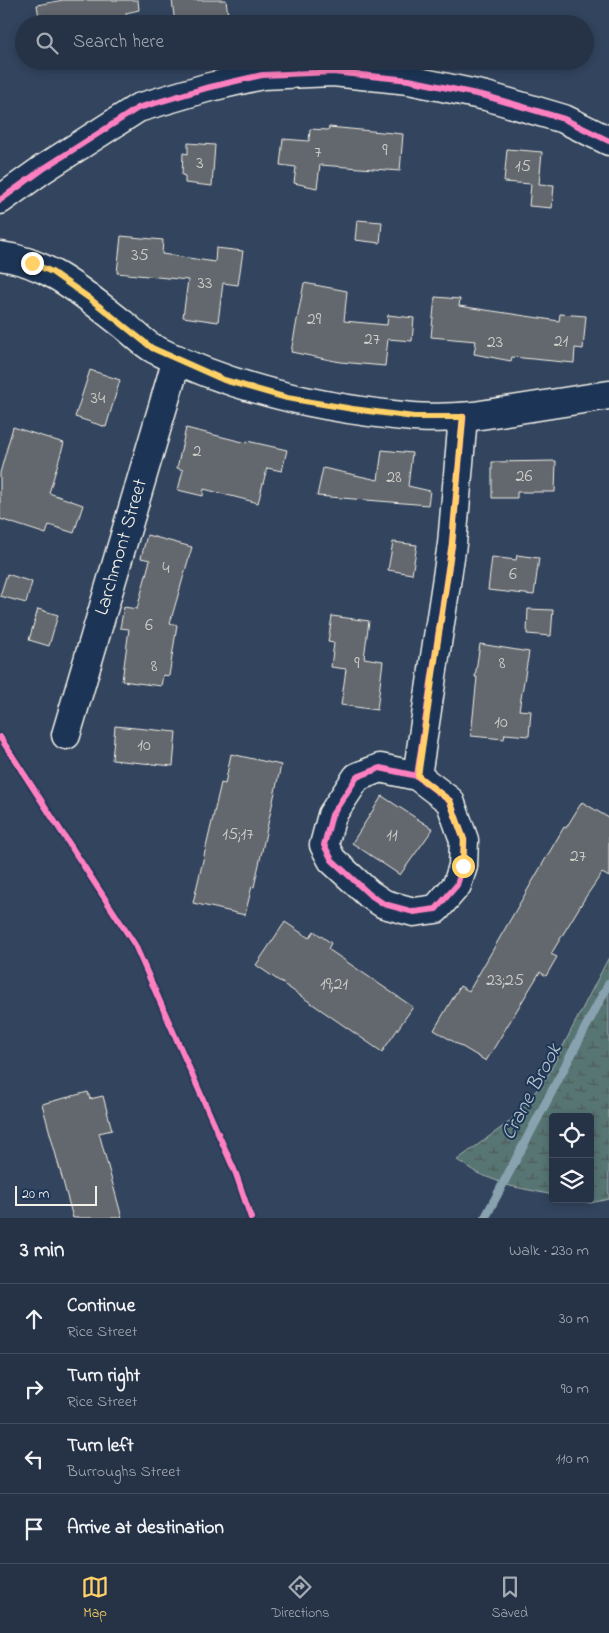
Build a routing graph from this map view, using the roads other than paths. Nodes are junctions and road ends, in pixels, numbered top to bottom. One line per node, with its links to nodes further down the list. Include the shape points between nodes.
1 (609, 141): 2 (street, via 555,117 486,96 409,80 333,72 262,75 138,108)
2 (0, 200)
3 (0, 256): 4 (street, via 32,263 52,272 152,348)
4 (177, 359): 6 (street, via 224,380 287,398 414,417); 7 (street, Larchmont Street)
5 (609, 395): 6 (street)
6 (463, 417): 8 (street, via 452,544)
7 (66, 735)
8 (418, 776): 8 (street, via 380,768 356,777 332,815 324,845 332,860 369,894 384,904 414,912 436,910 457,885 463,866 464,840 450,801)

